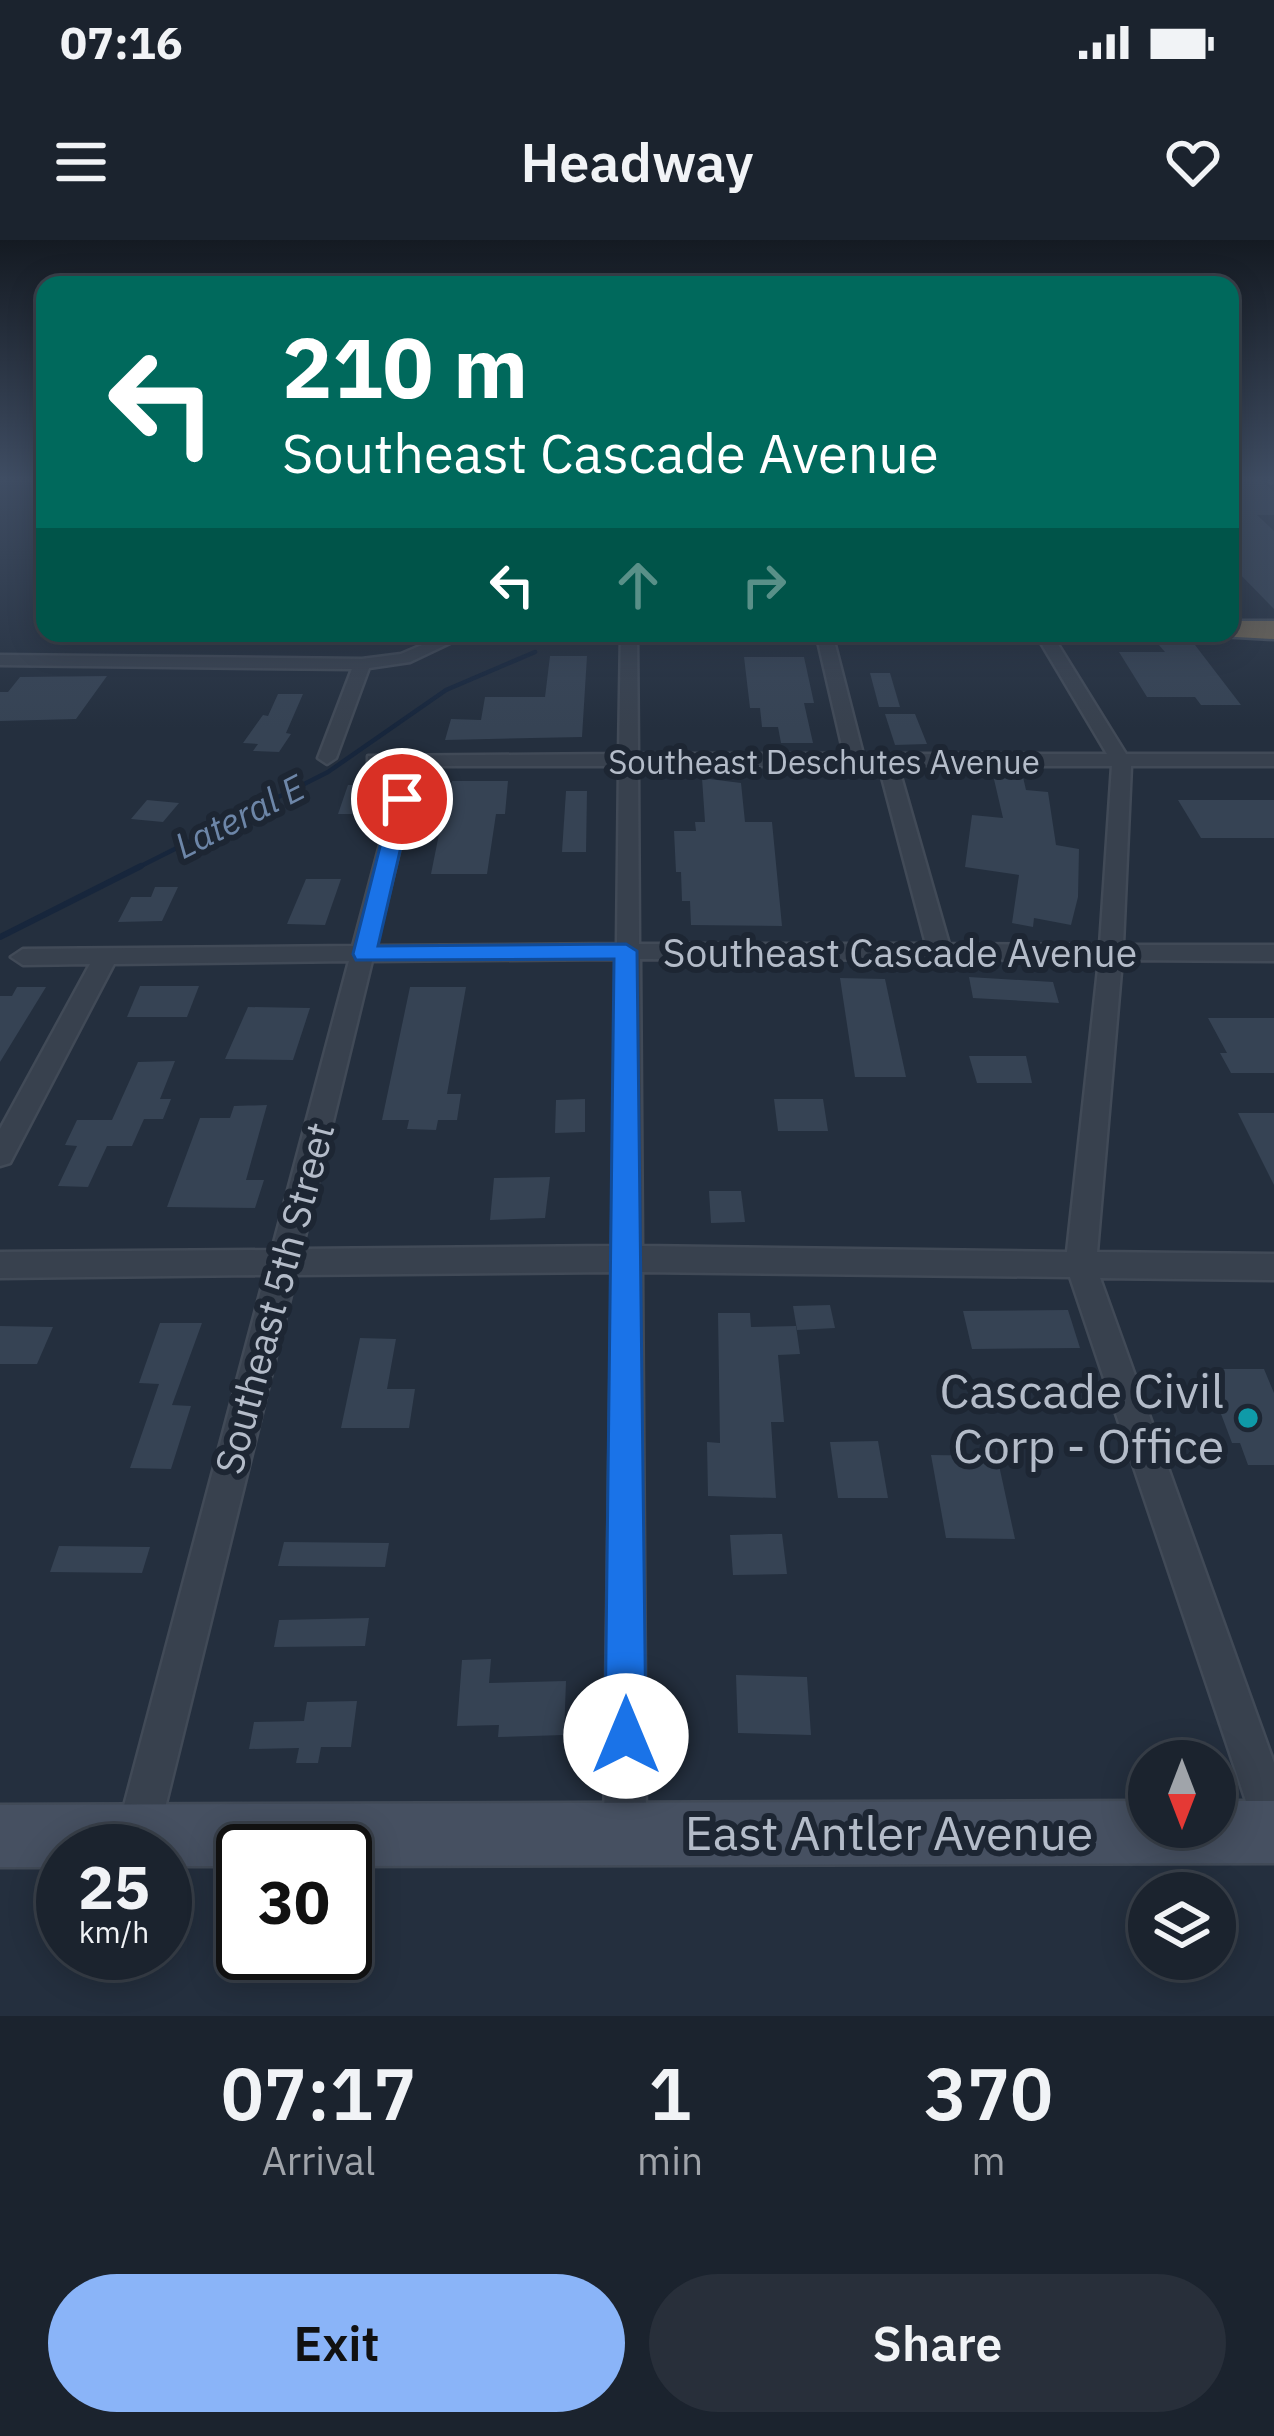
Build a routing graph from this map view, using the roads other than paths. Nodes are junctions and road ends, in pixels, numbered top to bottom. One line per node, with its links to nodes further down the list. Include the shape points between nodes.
1 (1239, 630): 2 (highway)
2 (1274, 630)
3 (443, 642): 8 (street, via 404,659)
4 (629, 642): 15 (street)
5 (826, 642): 12 (street)
6 (1048, 642): 16 (street)
7 (0, 660): 8 (street)
8 (362, 664): 9 (street)
9 (327, 758)
10 (375, 760): 11 (street, Southeast Deschutes Avenue)
11 (412, 760): 15 (street, Southeast Deschutes Avenue); 21 (street, Southeast 5th Street)
12 (855, 760): 13 (street, Southeast Deschutes Avenue); 15 (street, Southeast Deschutes Avenue)
13 (887, 760): 16 (street, Southeast Deschutes Avenue); 18 (street)
14 (1274, 760): 16 (street, Southeast Deschutes Avenue)
15 (626, 761): 17 (street)
16 (1122, 763): 19 (street)
17 (626, 951): 18 (street, Southeast Cascade Avenue); 21 (street, Southeast Cascade Avenue); 25 (street)
18 (940, 951): 19 (street, Southeast Cascade Avenue)
19 (1111, 952): 20 (street, Southeast Cascade Avenue); 28 (street)
20 (1274, 953)
21 (364, 954): 22 (street, Southeast Cascade Avenue); 26 (street, Southeast 5th Street)
22 (106, 956): 23 (street, Southeast Cascade Avenue); 24 (street)
23 (22, 957)
24 (0, 1155)
25 (626, 1259): 26 (street); 28 (street); 32 (street)
26 (281, 1262): 27 (street); 31 (street, Southeast 5th Street)
27 (0, 1265)
28 (1081, 1266): 29 (street); 30 (street)
29 (1274, 1267)
30 (1274, 1822)
31 (139, 1824)
32 (626, 1832): 33 (street, East Antler Avenue); 36 (street, East Antler Avenue)
33 (1274, 1832)
34 (0, 1836): 35 (street, East Antler Avenue)
35 (36, 1836)
36 (192, 1836)

